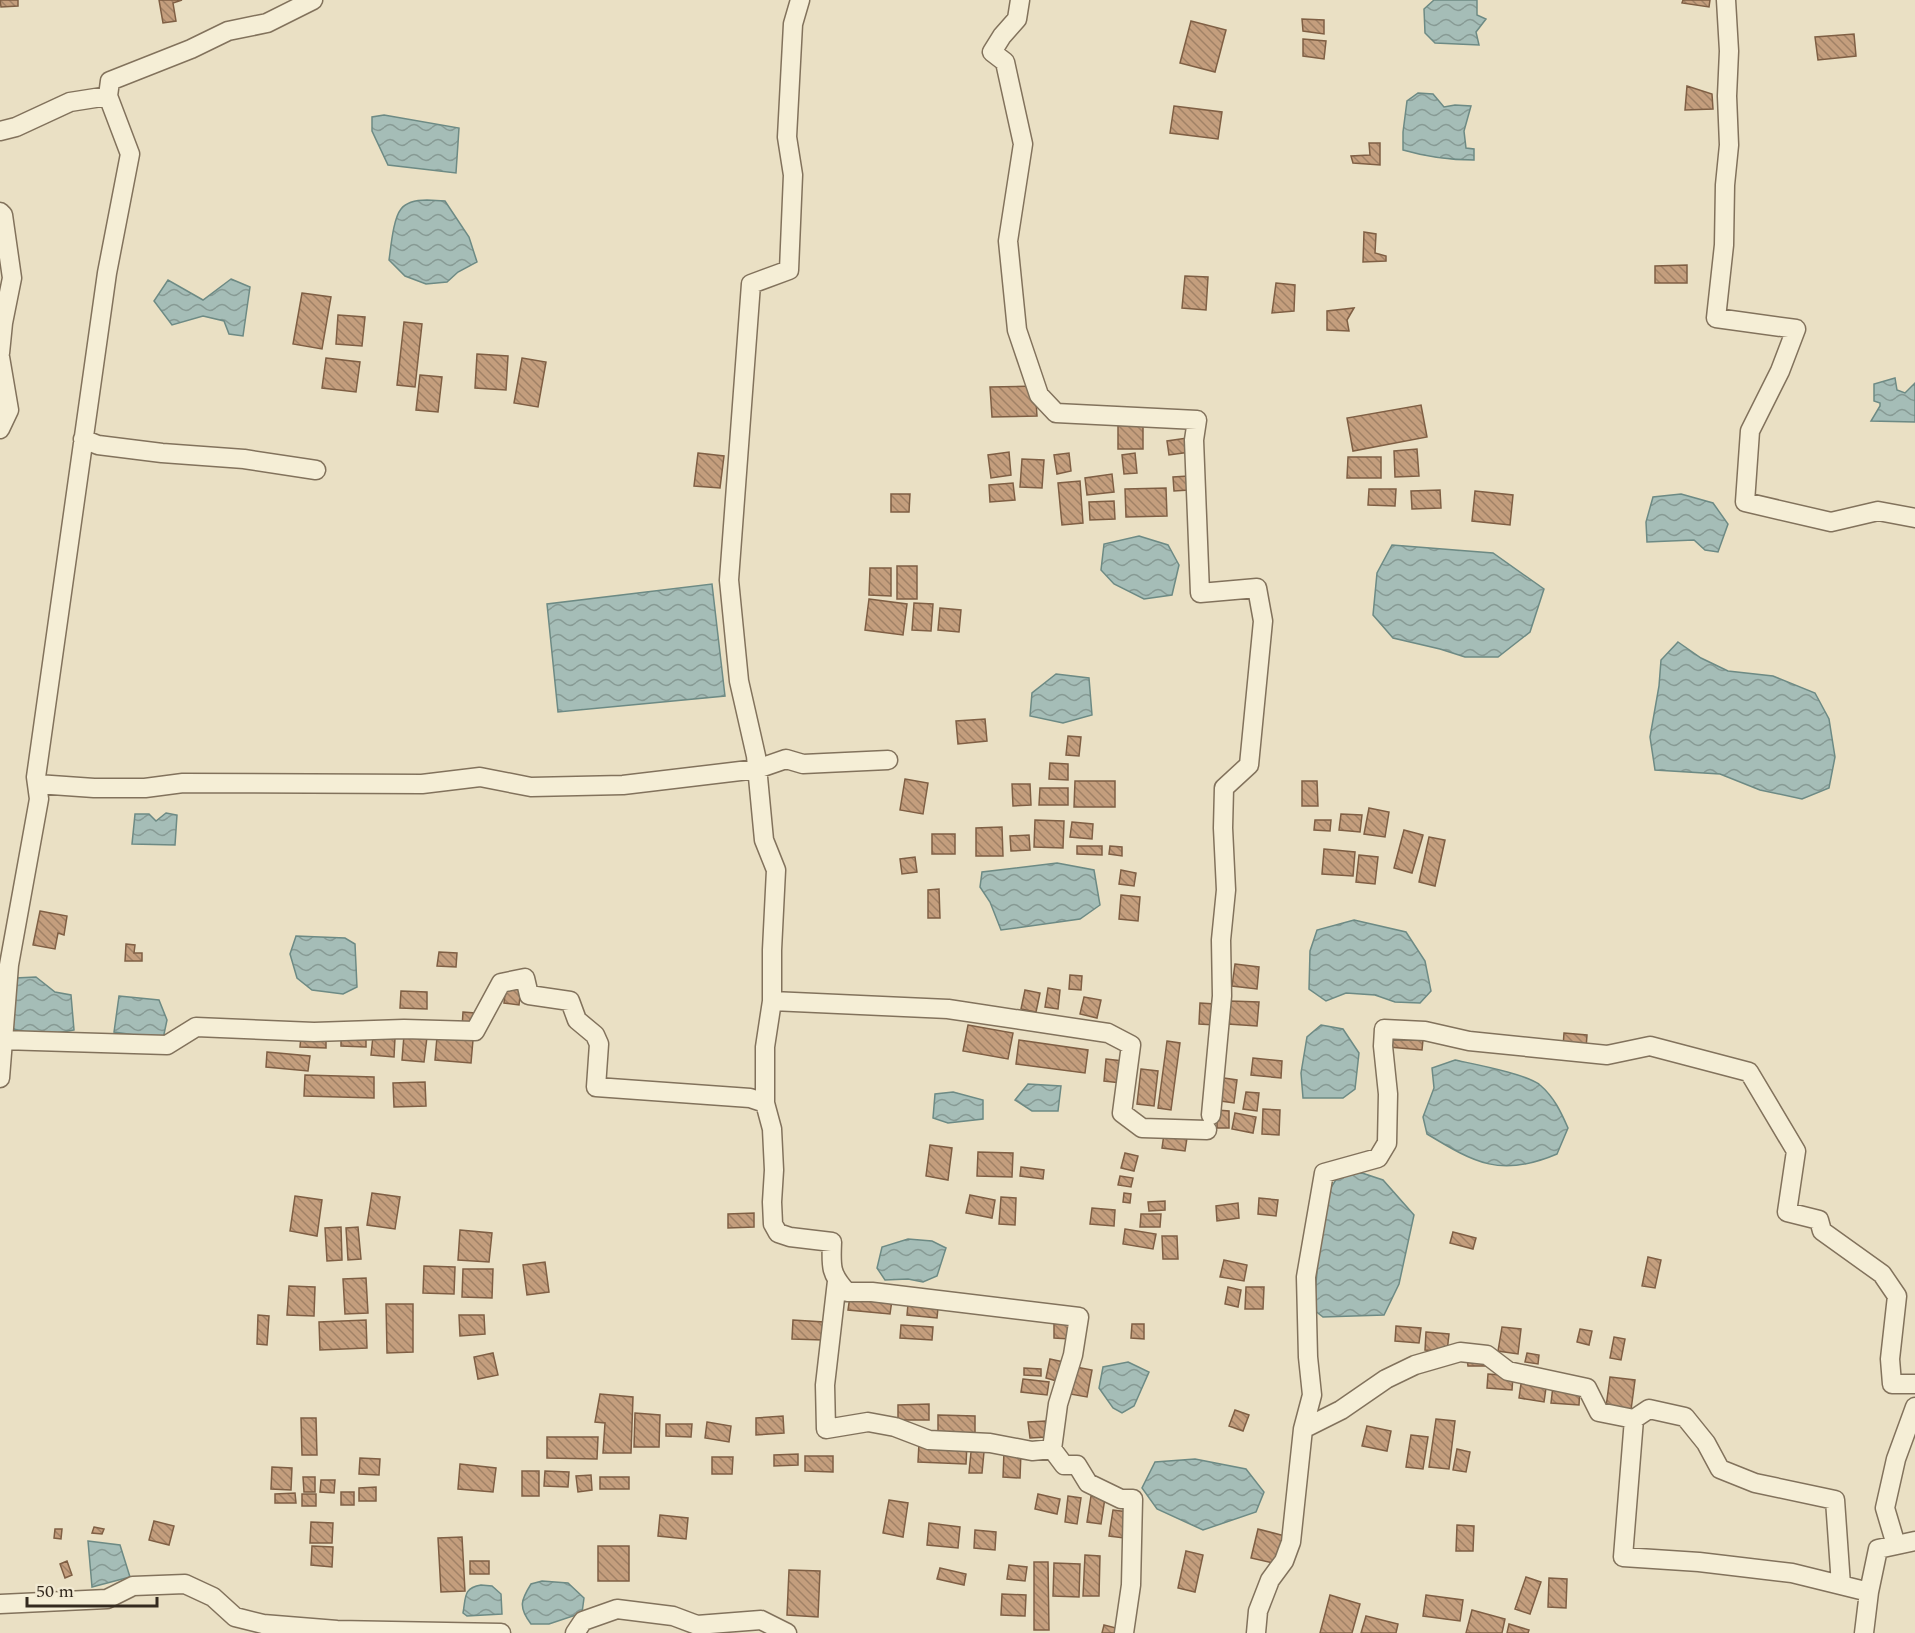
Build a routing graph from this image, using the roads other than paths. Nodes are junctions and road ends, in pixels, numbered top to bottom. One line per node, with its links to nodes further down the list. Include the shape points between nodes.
1 (314, 0): 5 (street, via 267,23 228,31 110,81)
2 (800, 0): 14 (street, via 793,24 787,136 793,176 789,270 751,284 729,580 739,681)
3 (1020, 0): 16 (street, via 1017,19 992,52 1005,62 1023,144 1008,241 1017,330 1039,395 1056,413 1197,420 1194,440 1200,593 1257,588 1263,621 1249,765 1224,788 1226,890 1209,1123 1142,1128 1122,1113 1131,1046 1108,1033 948,1009)
4 (1726, 0): 12 (street, via 1729,145 1716,318 1796,329 1750,431 1745,502 1831,522 1878,511)
5 (108, 96): 6 (street, via 70,102); 10 (street, via 130,154 107,273)
6 (0, 131)
7 (0, 212): 8 (street, via 12,278)
8 (0, 355): 9 (street, via 9,410)
9 (0, 429)
10 (83, 439): 11 (street, via 98,445); 15 (street)
11 (316, 470)
12 (1915, 518)
13 (888, 760): 14 (street, via 803,764 786,759)
14 (757, 769): 15 (street, via 611,785 531,787 480,777 422,784 183,783 94,788); 16 (street, via 764,840 776,870)
15 (37, 784): 17 (street, via 39,799 9,965)
16 (772, 1001): 19 (street, via 765,1047)
17 (2, 1040): 18 (street); 19 (street, via 167,1045 195,1027 314,1032 475,1031 501,983 525,978 529,995 570,1001 577,1020 595,1035 599,1044 596,1087 750,1098)
18 (0, 1078)
19 (765, 1103): 20 (street, via 772,1129 773,1224 778,1233 790,1237 832,1242 831,1268)
20 (837, 1281): 25 (street, via 825,1385 826,1429 868,1422 929,1440); 25 (street, via 847,1292 1079,1317 1073,1355 1058,1404)
21 (1915, 1384): 24 (street, via 1892,1384 1890,1359 1897,1296 1882,1274 1822,1231 1819,1220 1787,1212 1796,1151 1749,1072 1650,1046 1607,1055 1384,1029 1387,1143 1378,1158 1324,1173 1306,1276 1312,1395)
22 (1915, 1407): 27 (street, via 1896,1459 1885,1508)
23 (1634, 1419): 24 (street, via 1599,1412 1587,1388 1508,1371 1488,1355 1460,1352 1415,1365 1386,1379 1341,1410); 28 (street, via 1649,1409 1685,1418 1706,1443 1720,1469 1755,1483 1835,1500); 28 (street, via 1623,1557 1792,1573)
24 (1303, 1429): 36 (street, via 1291,1542 1258,1611)
25 (1052, 1449): 35 (street, via 1064,1465 1077,1466 1088,1483 1121,1499 1133,1499 1131,1585)
26 (1915, 1541): 27 (street)
27 (1896, 1545): 29 (street, via 1878,1549)
28 (1840, 1585): 29 (street)
29 (1869, 1592): 37 (street)
30 (0, 1604): 32 (street, via 107,1599 133,1586 185,1584 213,1597 235,1617 263,1624 337,1630)
31 (594, 1625): 33 (street, via 583,1621); 34 (street, via 617,1609 673,1616 697,1625 761,1620)
32 (501, 1633)
33 (575, 1633)
34 (787, 1633)
35 (1124, 1633)
36 (1256, 1633)
37 (1864, 1633)

